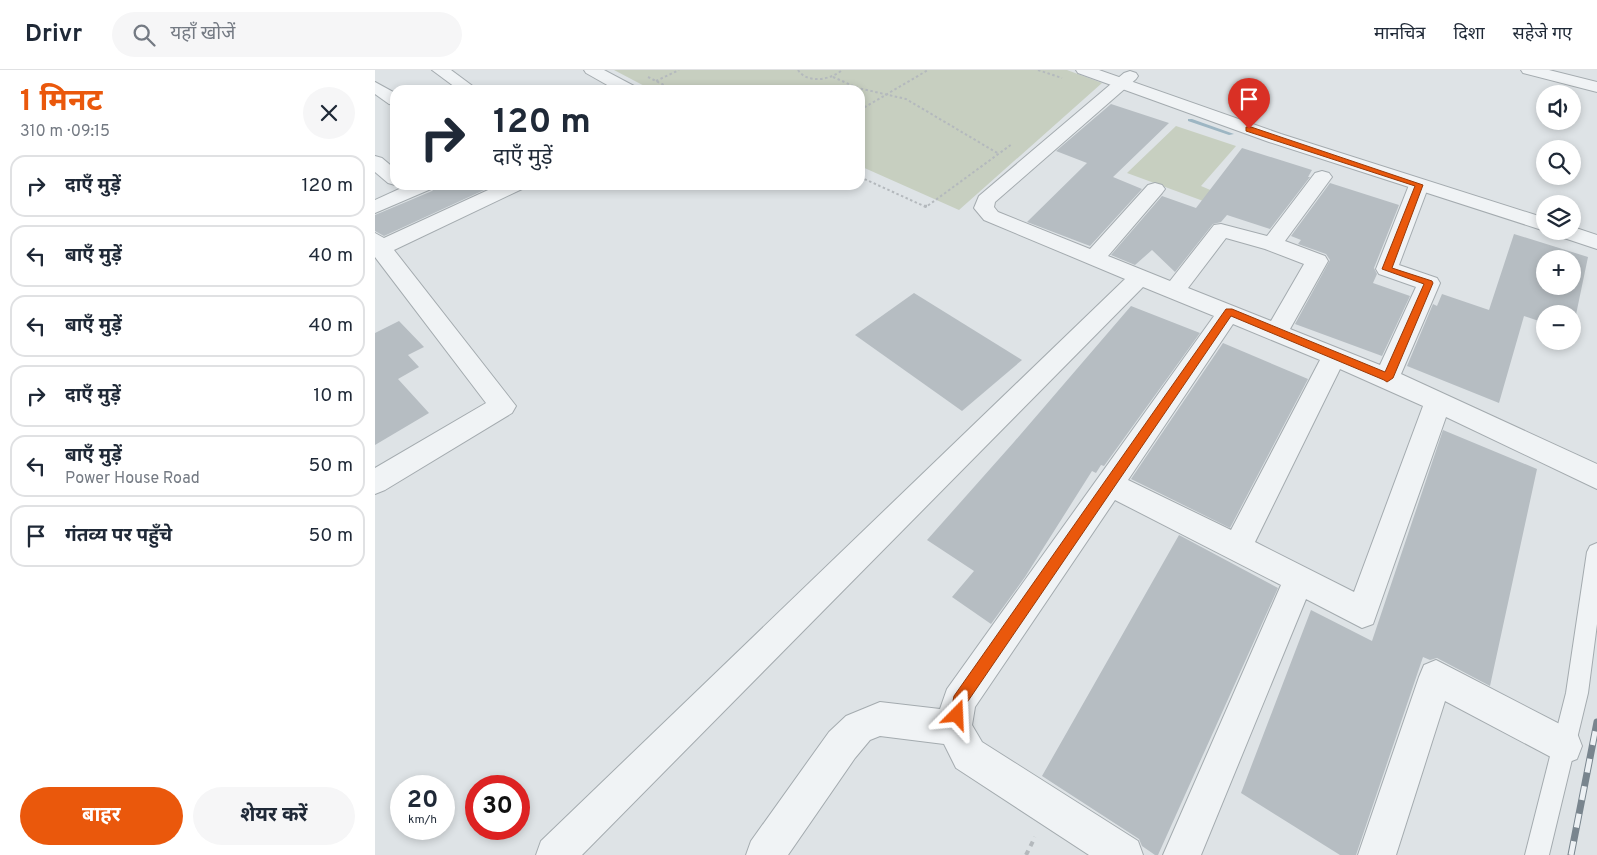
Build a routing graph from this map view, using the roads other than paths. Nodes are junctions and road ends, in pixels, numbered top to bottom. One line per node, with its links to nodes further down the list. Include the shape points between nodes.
1 (440, 70): 6 (street)
2 (592, 70): 7 (street)
3 (1084, 70): 5 (street)
4 (1537, 71): 9 (street)
5 (1116, 74): 14 (street, via 1275,138); 19 (street); 27 (street, via 986,200 984,208 1001,222)
6 (462, 85)
7 (619, 85)
8 (375, 87): 10 (street)
9 (1597, 87)
10 (390, 97)
11 (375, 162): 12 (street)
12 (390, 172)
13 (1322, 178): 25 (street)
14 (1419, 185): 20 (street); 33 (street, via 1387,269 1429,283)
15 (1155, 189): 27 (street)
16 (400, 190): 18 (street)
17 (504, 190): 26 (street)
18 (375, 207)
19 (1536, 208)
20 (1536, 222)
21 (1581, 222): 22 (street)
22 (1597, 227)
23 (1581, 236): 24 (street)
24 (1597, 242)
25 (1272, 244): 29 (street, via 1221,230); 31 (street, via 1317,262)
26 (377, 246): 36 (street, via 503,406)
27 (1095, 257): 28 (street)
28 (1141, 276): 29 (street); 43 (street)
29 (1175, 290): 30 (street)
30 (1229, 312): 31 (street); 37 (street)
31 (1277, 332): 32 (street)
32 (1335, 356): 33 (street); 38 (street)
33 (1387, 378): 34 (street)
34 (1438, 402): 35 (street); 40 (street, via 1362,613)
35 (1597, 477)
36 (375, 482)
37 (1110, 484): 38 (street); 41 (street, via 959,701)
38 (1237, 548): 40 (street)
39 (1597, 552): 42 (lane, via 1577,693)
40 (1299, 579): 46 (street)
41 (954, 728): 44 (street, via 880,719 858,728 841,745); 45 (street, via 969,755)
42 (1564, 746): 47 (street, via 1436,677); 48 (lane)
43 (555, 855)
44 (765, 855)
45 (1123, 855)
46 (1182, 855)
47 (1377, 855)
48 (1537, 855)

